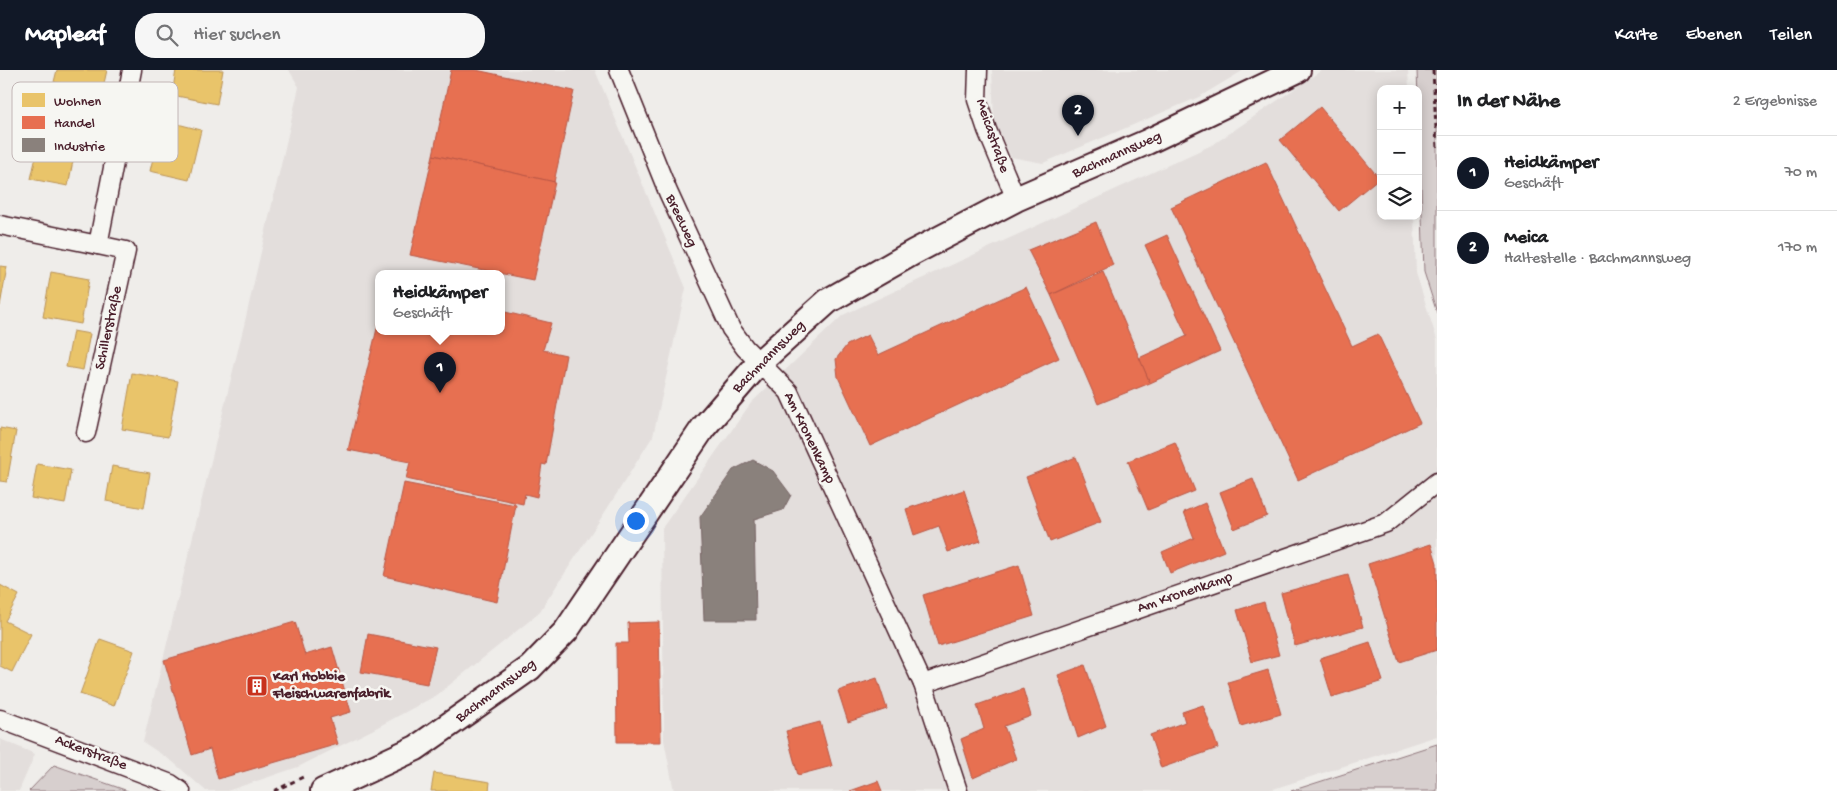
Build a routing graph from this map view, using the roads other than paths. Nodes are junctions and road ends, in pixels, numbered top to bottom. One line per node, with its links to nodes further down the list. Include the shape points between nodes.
1 (619, 70): 8 (street, Breeweg, via 668,192 731,329)
2 (978, 70): 5 (street, Meicastraße, via 977,100)
3 (1298, 70): 5 (street, Bachmannsweg, via 1147,142)
4 (114, 162): 7 (street)
5 (1016, 199): 8 (street, Bachmannsweg, via 828,301)
6 (0, 225): 7 (street, Schillerstraße)
7 (98, 245): 9 (street, Schillerstraße, via 126,251)
8 (759, 362): 11 (street, Am Kronenkamp, via 790,392); 14 (street, Bachmannsweg, via 703,428 566,630 530,668 416,748)
9 (86, 433)
10 (1437, 482): 11 (street, Am Kronenkamp, via 1386,523)
11 (923, 684): 15 (street, Am Kronenkamp)
12 (0, 718): 13 (street, Ackerstraße, via 171,784)
13 (181, 791)
14 (323, 791)
15 (958, 791)

